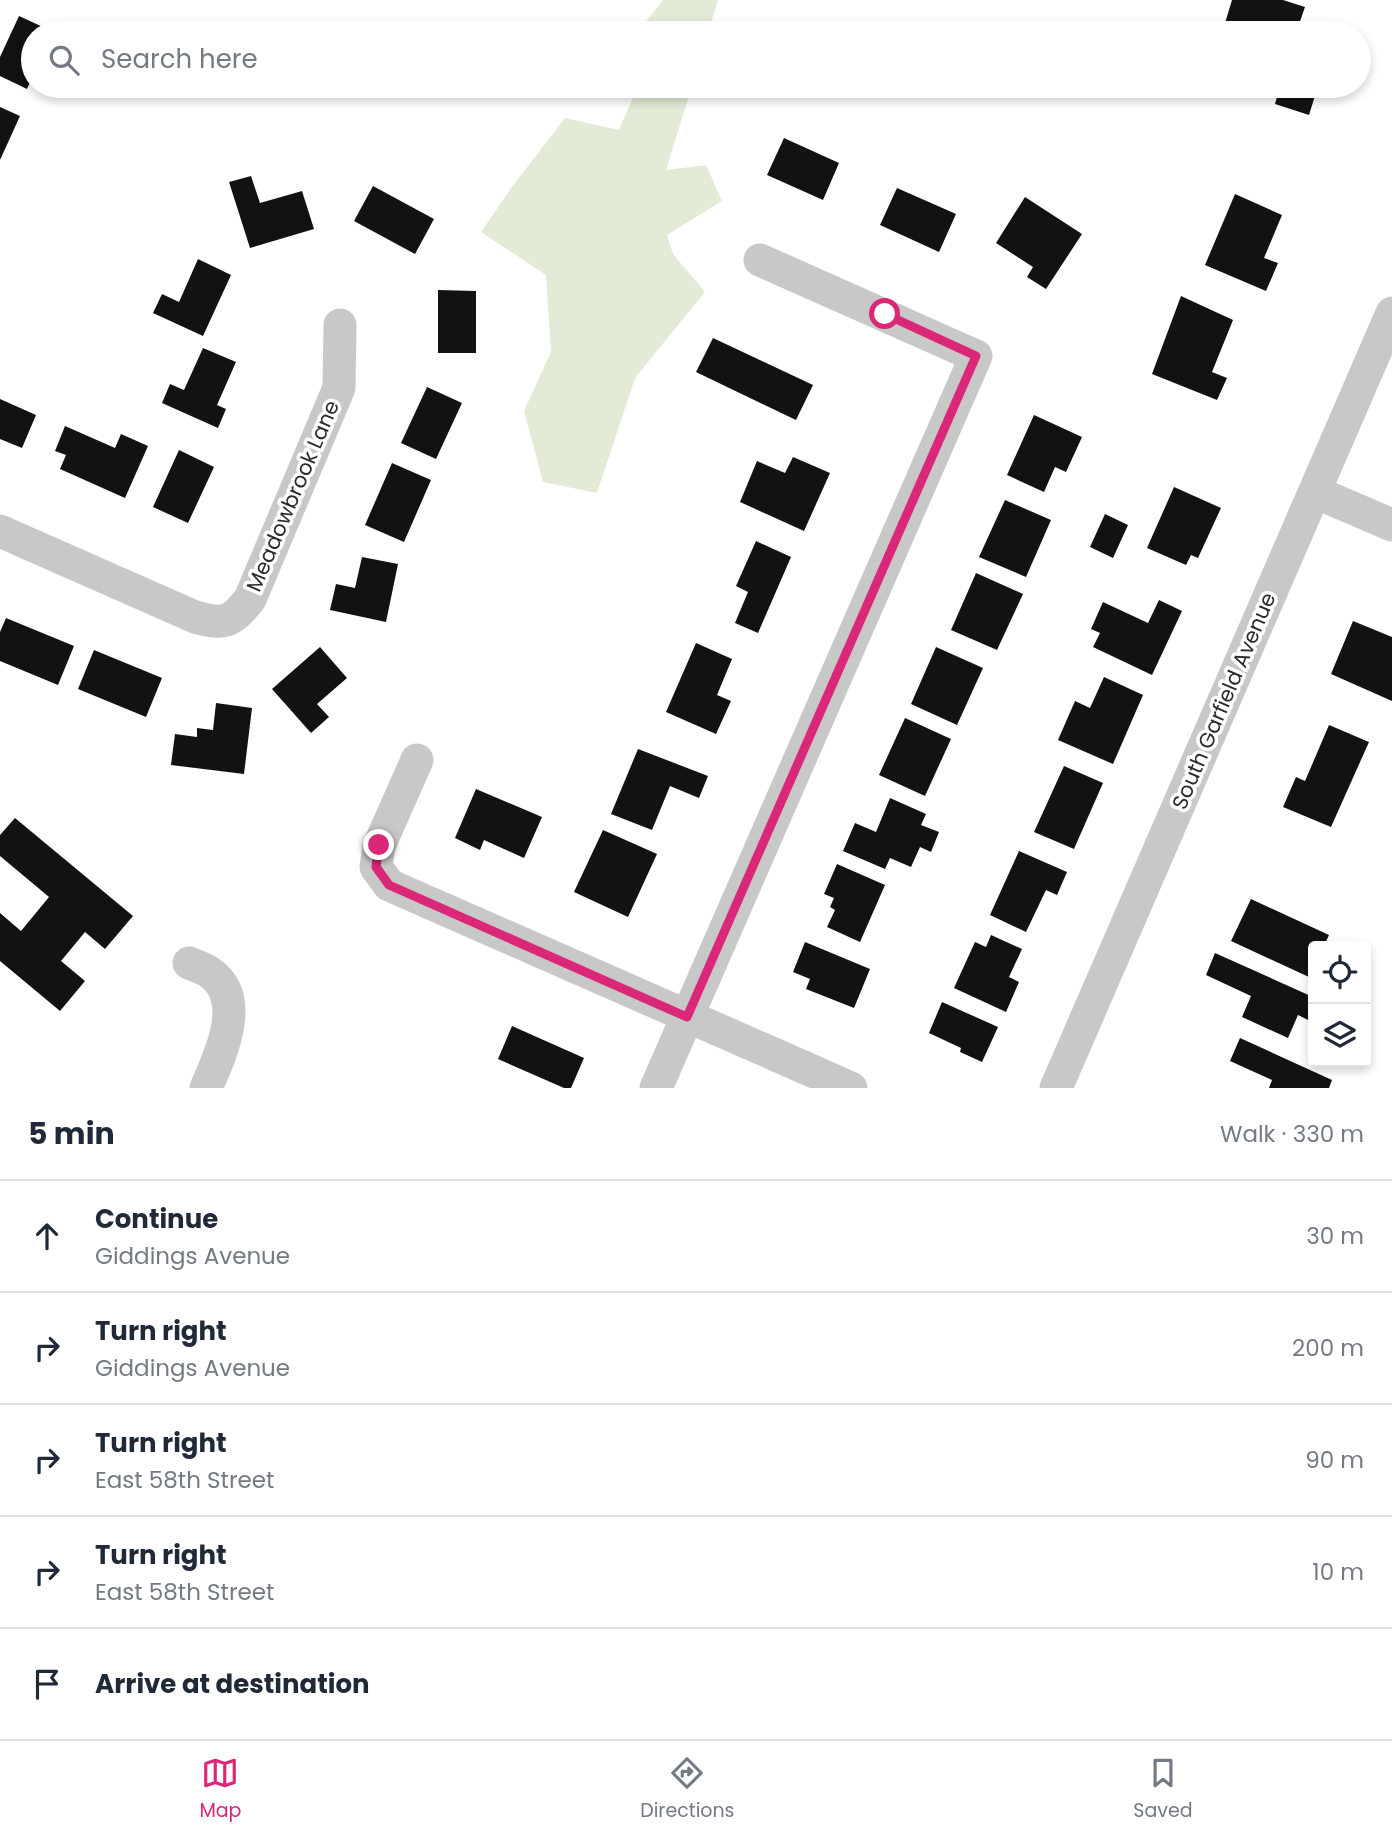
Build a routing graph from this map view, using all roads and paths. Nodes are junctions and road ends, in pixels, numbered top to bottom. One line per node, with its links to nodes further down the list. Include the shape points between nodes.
1 (761, 260): 9 (street, via 976,356)
2 (1392, 313): 4 (street, South Garfield Avenue)
3 (340, 325): 6 (street, Meadowbrook Lane, via 339,388 250,599 238,614 218,623 195,617)
4 (1315, 492): 5 (street); 13 (street, South Garfield Avenue)
5 (1392, 525)
6 (0, 531)
7 (417, 760): 9 (street, via 379,845 376,867 389,885)
8 (189, 963): 10 (street, via 211,973 224,989 230,1016 225,1044)
9 (687, 1017): 11 (street); 12 (street)
10 (206, 1088)
11 (656, 1088)
12 (851, 1088)
13 (1056, 1088)

